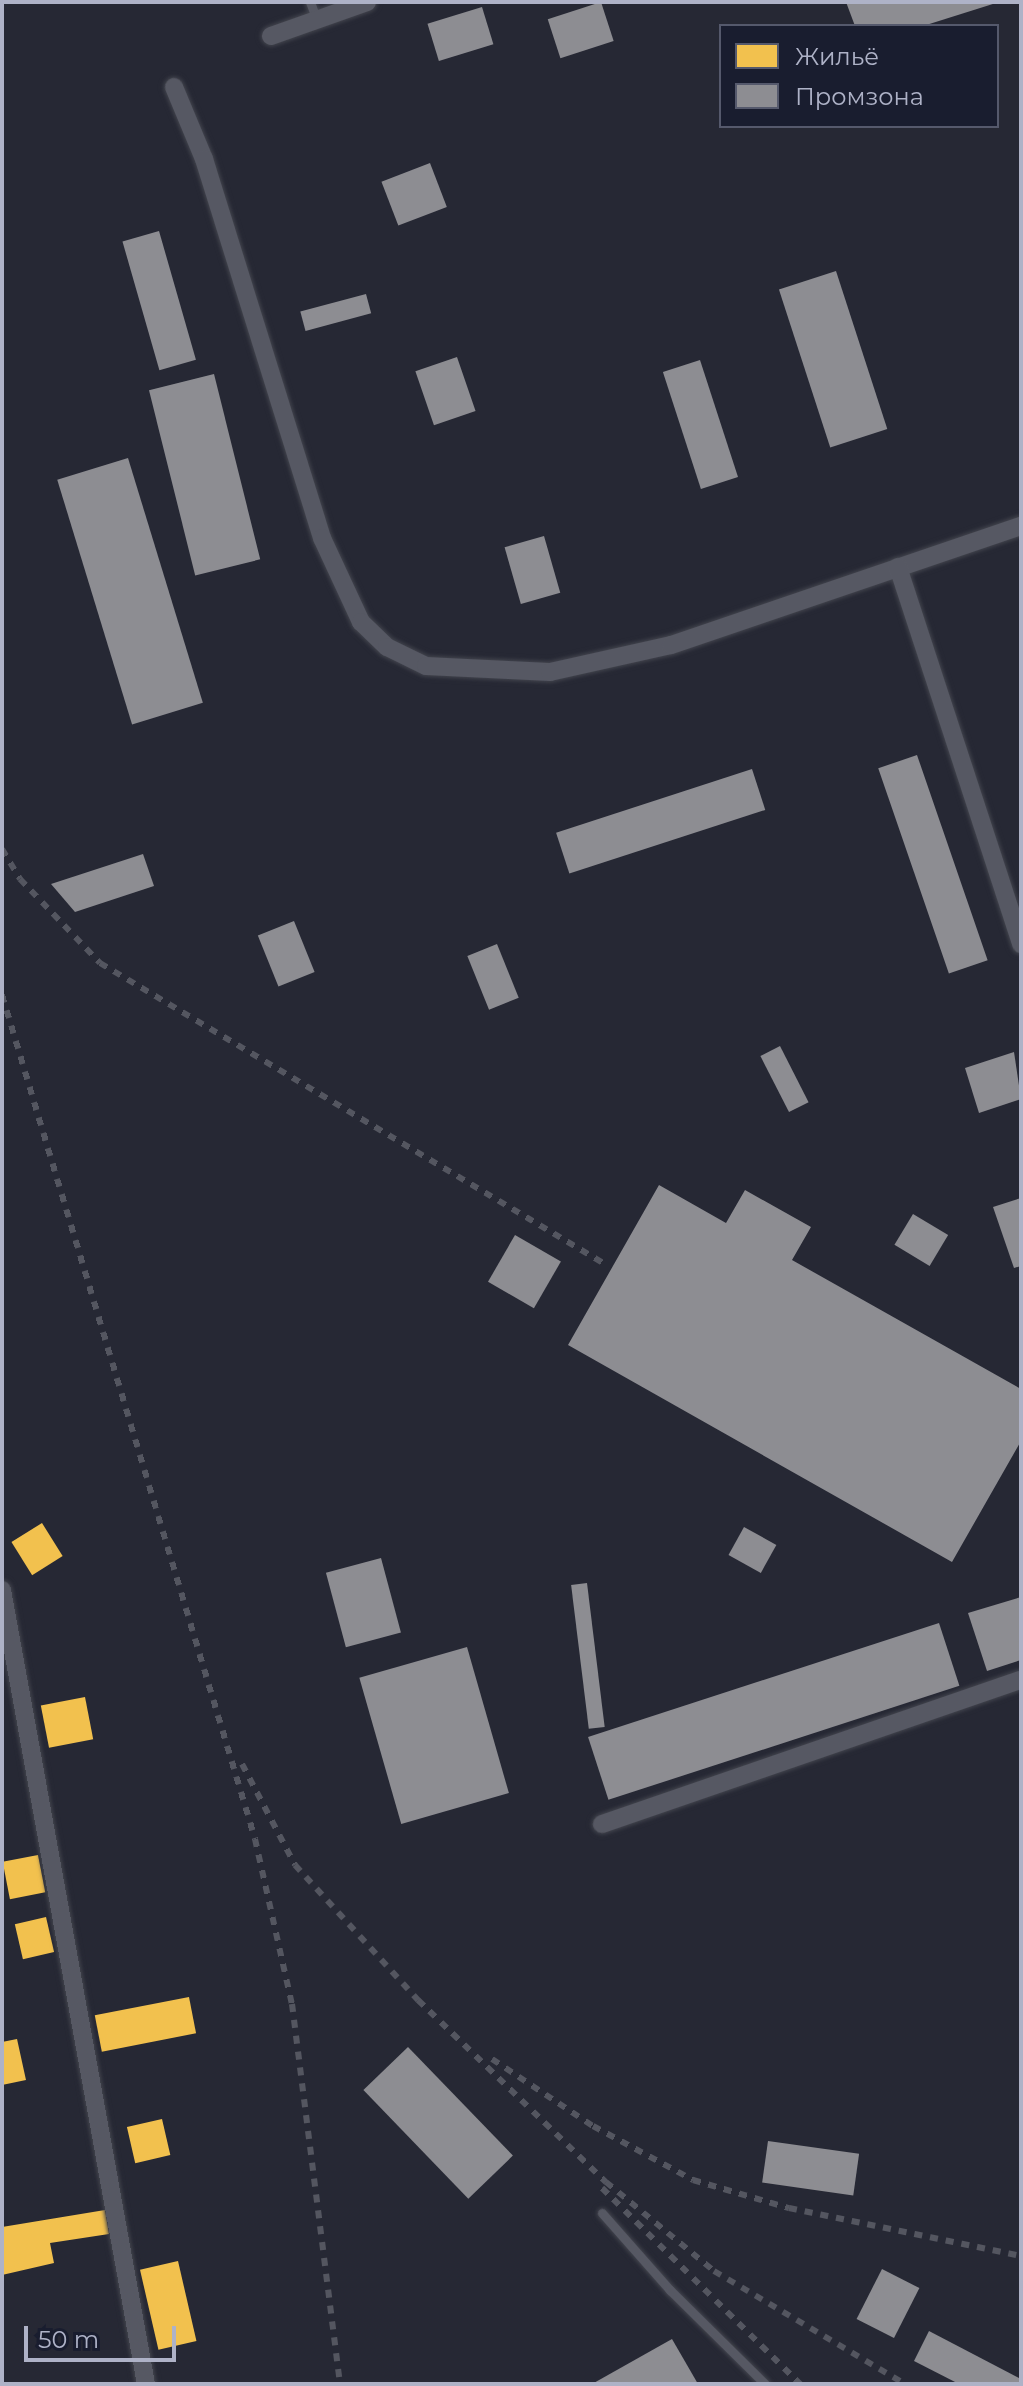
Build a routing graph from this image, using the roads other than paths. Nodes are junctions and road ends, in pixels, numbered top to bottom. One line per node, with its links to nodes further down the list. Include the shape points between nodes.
1 (367, 2): 2 (street)
2 (314, 11): 3 (street)
3 (271, 36)
4 (174, 87): 6 (street, via 204,159 322,538 361,622 387,647 426,666 550,672 671,645)
5 (1021, 526): 6 (street)
6 (898, 567): 7 (street)
7 (1021, 944)
8 (2, 1590): 12 (street)
9 (1021, 1680): 10 (street)
10 (602, 1824)
11 (602, 2213): 13 (lane)
12 (146, 2384)
13 (765, 2384)

